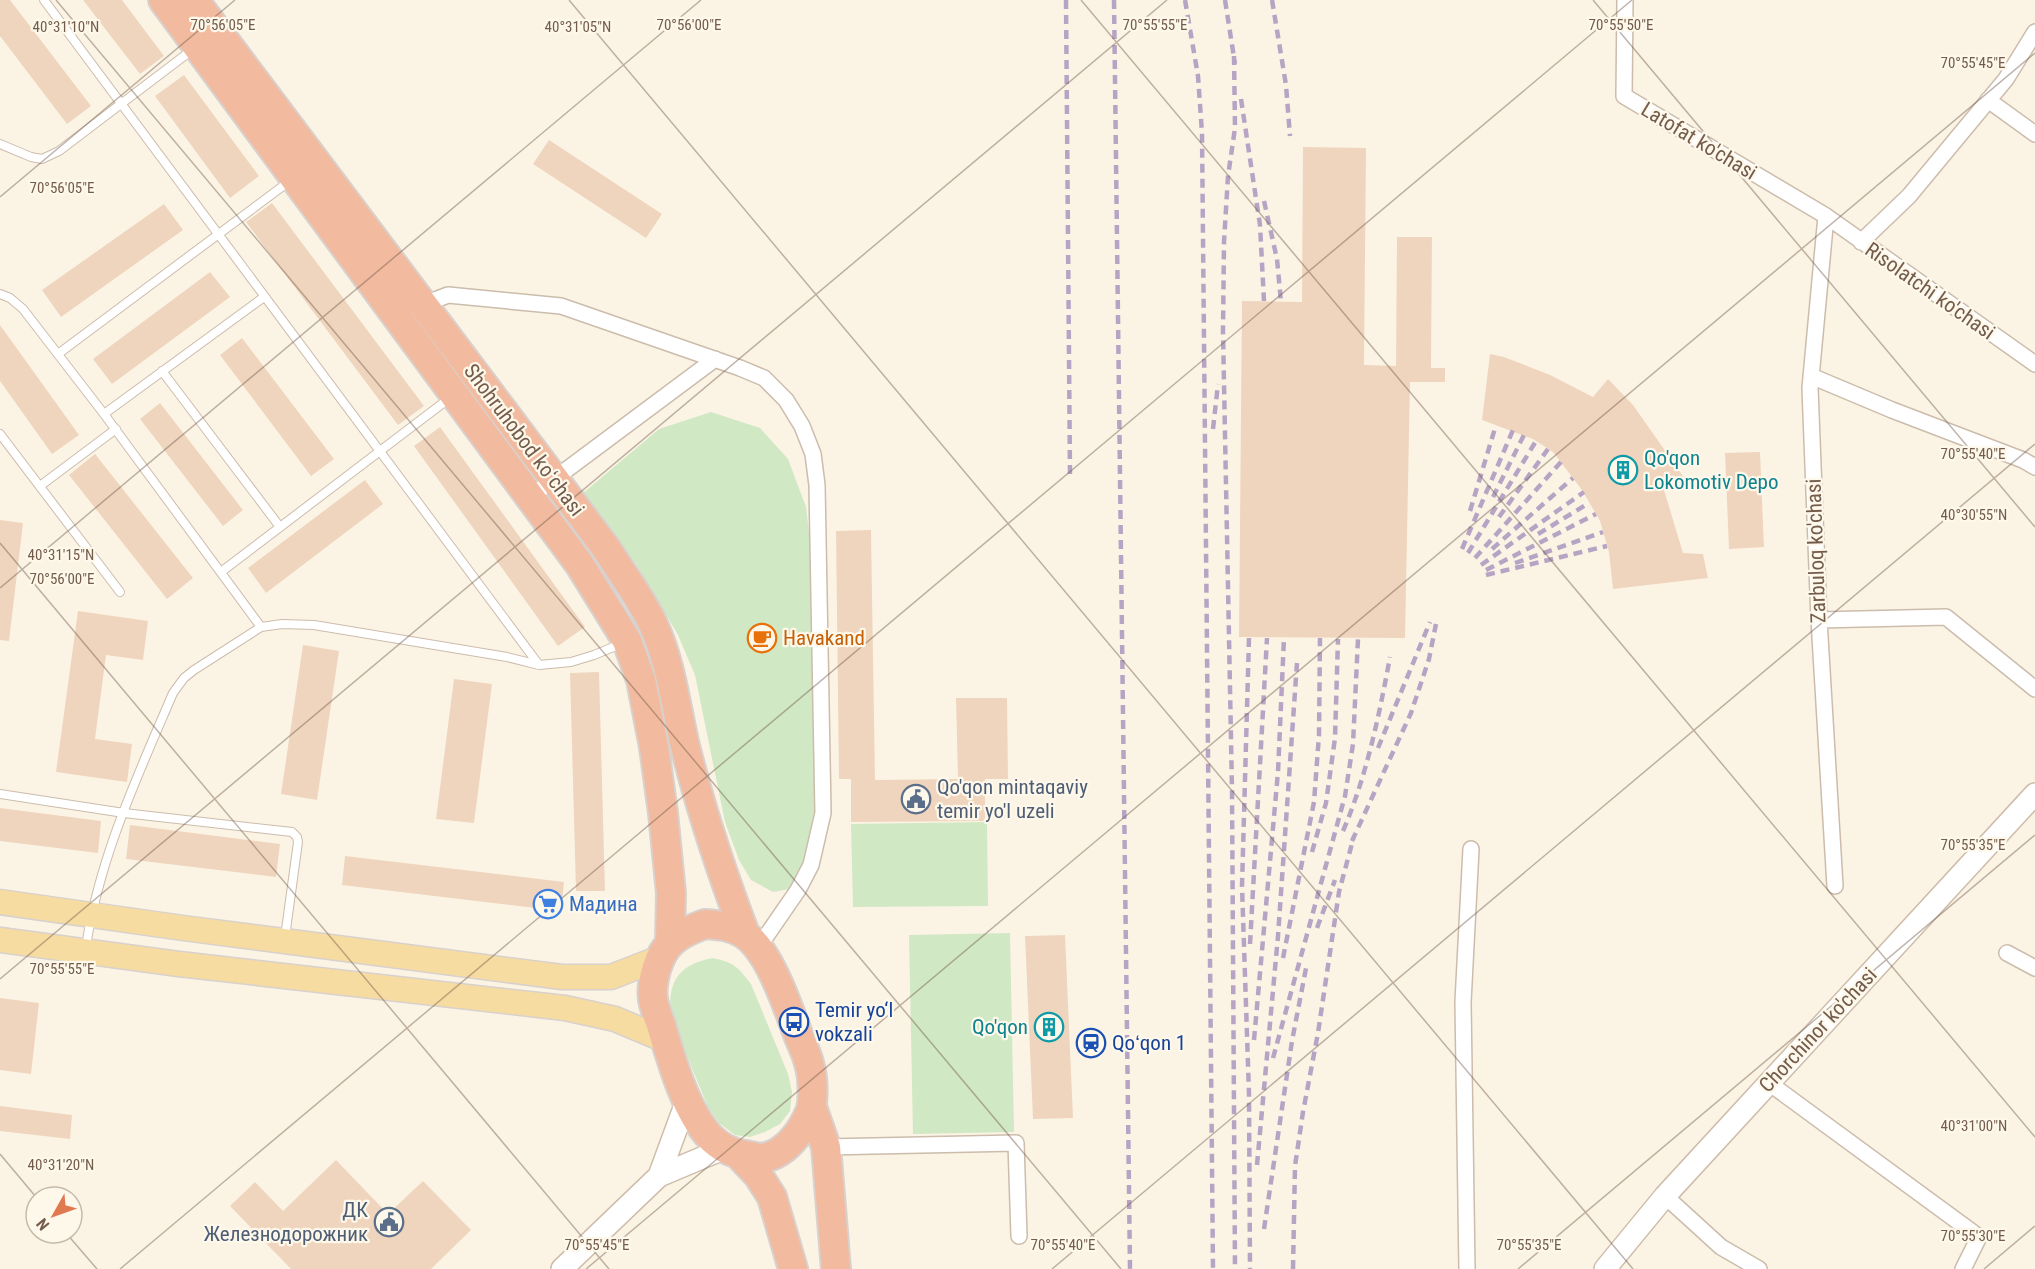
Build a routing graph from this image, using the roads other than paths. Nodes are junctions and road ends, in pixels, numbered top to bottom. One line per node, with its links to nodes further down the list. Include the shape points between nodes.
1 (44, 0): 8 (lane)
2 (164, 0): 6 (highway, Shohruhobod koʻchasi)
3 (194, 0): 17 (highway, Shohruhobod koʻchasi)
4 (1625, 0): 12 (street, Latofat ko'chasi, via 1624,96)
5 (2035, 32): 7 (street)
6 (199, 46): 8 (lane); 11 (highway, Shohruhobod koʻchasi)
7 (1988, 100): 9 (street); 14 (street, via 1909,196)
8 (121, 103): 10 (lane, via 42,159); 13 (lane)
9 (2035, 134)
10 (0, 144)
11 (294, 178): 13 (lane); 23 (highway, Shohruhobod koʻchasi)
12 (1826, 216): 14 (street, Risolatchi ko'chasi); 22 (street, Zarbuloq ko'chasi)
13 (219, 235): 16 (lane); 18 (lane)
14 (1861, 242): 20 (street, Risolatchi ko'chasi)
15 (0, 294): 18 (lane, via 23,309)
16 (264, 297): 21 (lane); 27 (lane)
17 (422, 305): 19 (street, via 448,295 561,306); 29 (highway, Shohruhobod koʻchasi)
18 (58, 354): 24 (lane)
19 (715, 359): 29 (street); 49 (street, via 764,378 786,400 813,454 817,485 823,813 811,865 798,890)
20 (2035, 364)
21 (162, 371): 24 (lane); 32 (lane)
22 (1811, 375): 28 (street); 35 (street, Zarbuloq ko'chasi)
23 (455, 394): 27 (lane); 31 (highway, Shohruhobod koʻchasi)
24 (104, 414): 25 (lane)
25 (116, 429): 30 (lane); 33 (lane)
26 (0, 434): 30 (lane)
27 (379, 452): 32 (lane); 38 (lane)
28 (2035, 467)
29 (554, 481): 31 (street); 49 (highway, Shohruhobod koʻchasi, via 606,548 652,621 671,672 684,742 722,872)
30 (40, 486): 34 (lane)
31 (530, 496): 37 (highway, Shohruhobod koʻchasi, via 580,565)
32 (280, 527): 33 (lane)
33 (221, 572): 36 (lane)
34 (120, 592)
35 (1819, 620): 39 (street, via 1946,617); 44 (street, Zarbuloq ko'chasi)
36 (261, 627): 38 (lane, via 314,625); 42 (lane, via 189,674 173,693)
37 (627, 641): 38 (lane, via 582,659); 50 (highway, Shohruhobod koʻchasi, via 641,680 662,802 671,893)
38 (539, 665)
39 (2035, 689)
40 (0, 794): 42 (lane)
41 (2035, 794): 55 (street, Chorchinor ko'chasi)
42 (124, 813): 46 (lane); 48 (lane, via 292,832 298,842)
43 (1471, 849): 66 (street, via 1463,1002)
44 (1835, 886)
45 (0, 902): 46 (main road)
46 (91, 915): 48 (main road); 51 (lane)
47 (0, 940): 51 (main road)
48 (284, 941): 50 (main road, via 562,977 611,977)
49 (751, 941): 50 (highway, via 726,926 705,924 685,931); 57 (highway, via 774,974 811,1067)
50 (665, 950): 54 (highway, via 655,975 652,999)
51 (86, 952): 54 (main road, via 565,1008 615,1019)
52 (2007, 953): 53 (street)
53 (2035, 968)
54 (669, 1051): 56 (highway)
55 (1769, 1083): 61 (street, Chorchinor ko'chasi); 69 (street, via 1979,1237)
56 (687, 1100): 59 (highway, via 709,1136); 60 (street)
57 (812, 1107): 58 (highway); 59 (highway, via 794,1138 781,1150 763,1158)
58 (826, 1147): 62 (street, via 1016,1143); 65 (highway)
59 (731, 1152): 60 (street); 64 (highway, via 758,1175 772,1197)
60 (659, 1176): 63 (street)
61 (1665, 1196): 67 (street, Chorchinor ko'chasi); 68 (street, via 1721,1247)
62 (1019, 1236)
63 (562, 1269)
64 (793, 1269)
65 (836, 1269)
66 (1467, 1269)
67 (1605, 1269)
68 (1759, 1269)
69 (1964, 1269)

